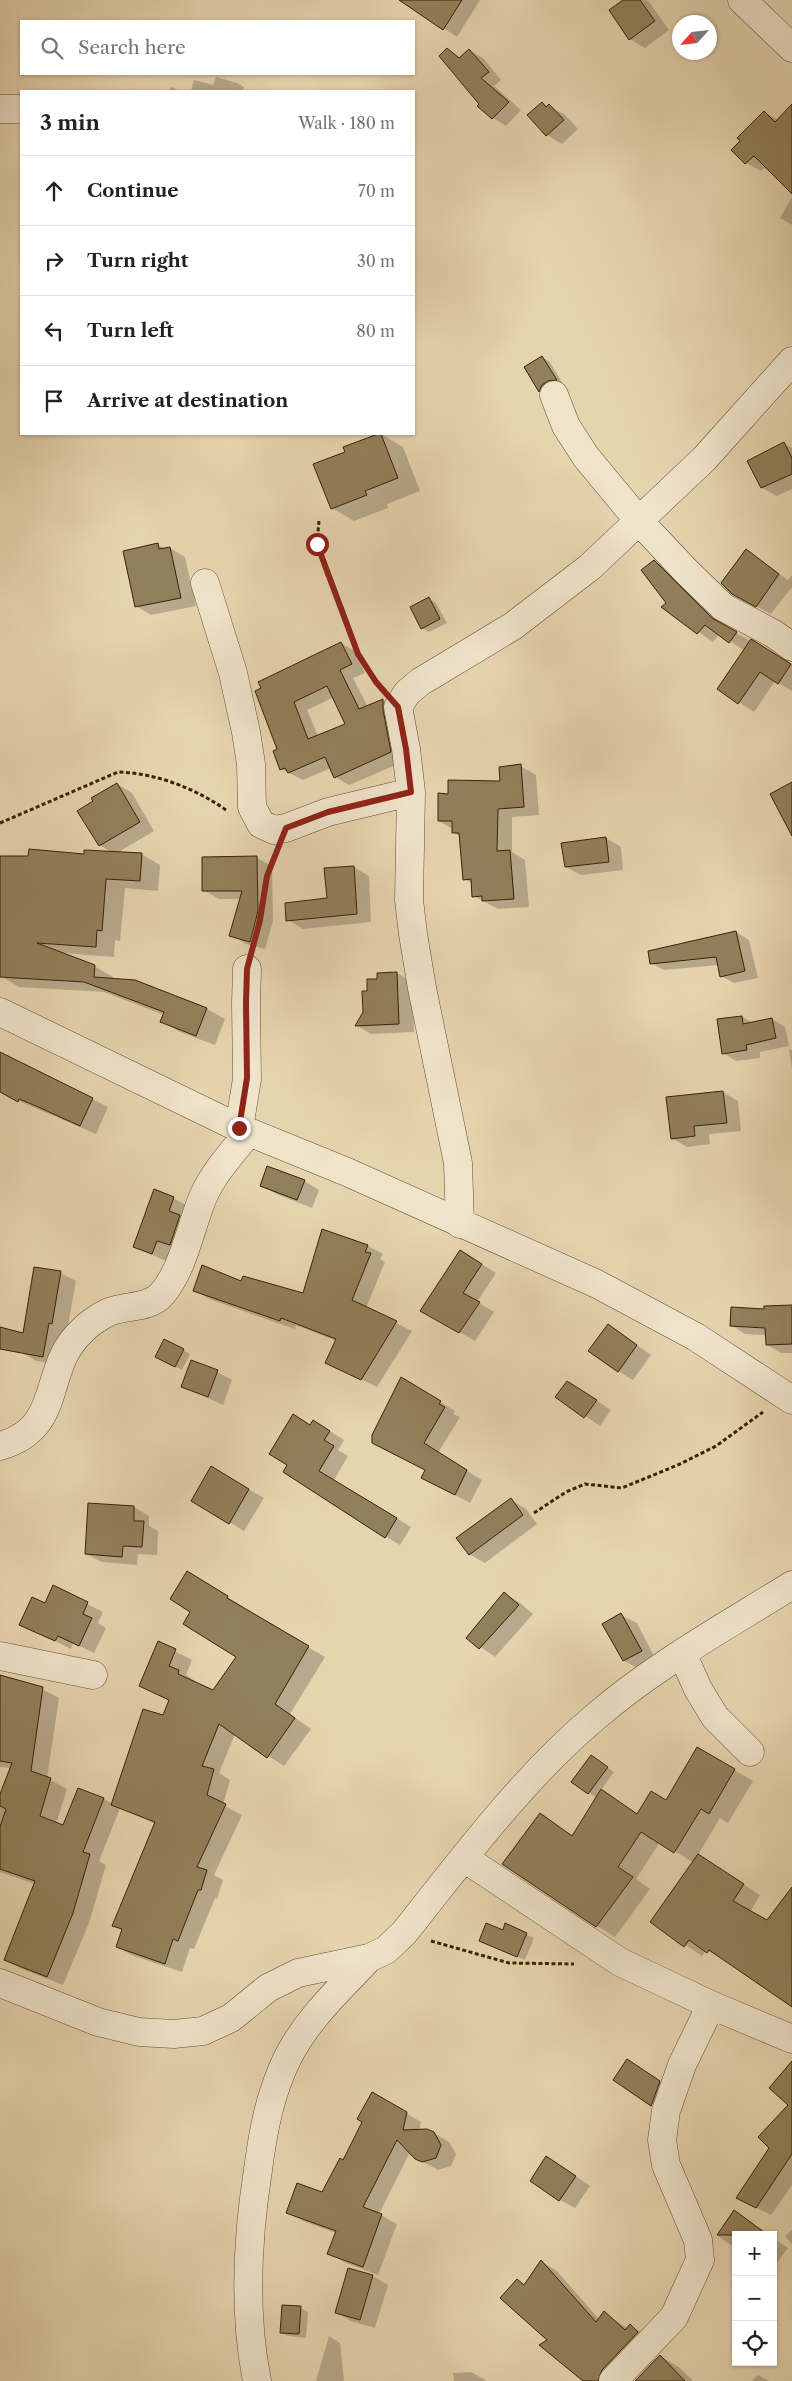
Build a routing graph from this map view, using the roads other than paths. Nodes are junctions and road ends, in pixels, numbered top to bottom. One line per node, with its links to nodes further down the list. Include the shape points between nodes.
1 (742, 0): 2 (street)
2 (792, 48)
3 (0, 109): 4 (street)
4 (20, 109)
5 (792, 361): 7 (street, via 704,459)
6 (554, 395): 7 (street, via 566,426 586,457)
7 (639, 521): 9 (street, via 722,607); 10 (street, via 590,567 528,614 407,693 398,707)
8 (205, 584): 10 (street, via 233,673 246,732 252,807 274,826)
9 (792, 647)
10 (411, 792): 14 (street, via 409,900 422,988 458,1163)
11 (247, 969): 13 (street)
12 (0, 1012): 13 (street)
13 (244, 1130): 14 (street, via 348,1172); 16 (street, via 204,1195 175,1274 161,1296 144,1305 108,1312 81,1332 63,1354 46,1411 29,1433 13,1443)
14 (460, 1224): 15 (street, via 614,1293 696,1337)
15 (789, 1398)
16 (0, 1446)
17 (792, 1585): 18 (street)
18 (682, 1653): 21 (street, via 715,1717); 22 (street, via 593,1718 536,1775)
19 (0, 1656): 20 (street)
20 (93, 1675)
21 (750, 1752)
22 (464, 1858): 23 (street, via 404,1933 386,1950); 25 (street, via 620,1962)
23 (369, 1958): 24 (street, via 298,1973 268,1988 231,2018 203,2031 174,2034 139,2032 98,2022); 27 (street, via 314,2016 288,2057 269,2103 254,2194 247,2288 251,2350)
24 (0, 1983)
25 (712, 2005): 26 (street); 28 (street, via 682,2065 666,2111 662,2140 666,2165 698,2240 700,2260 674,2317)
26 (792, 2039)
27 (257, 2381)
28 (614, 2381)

